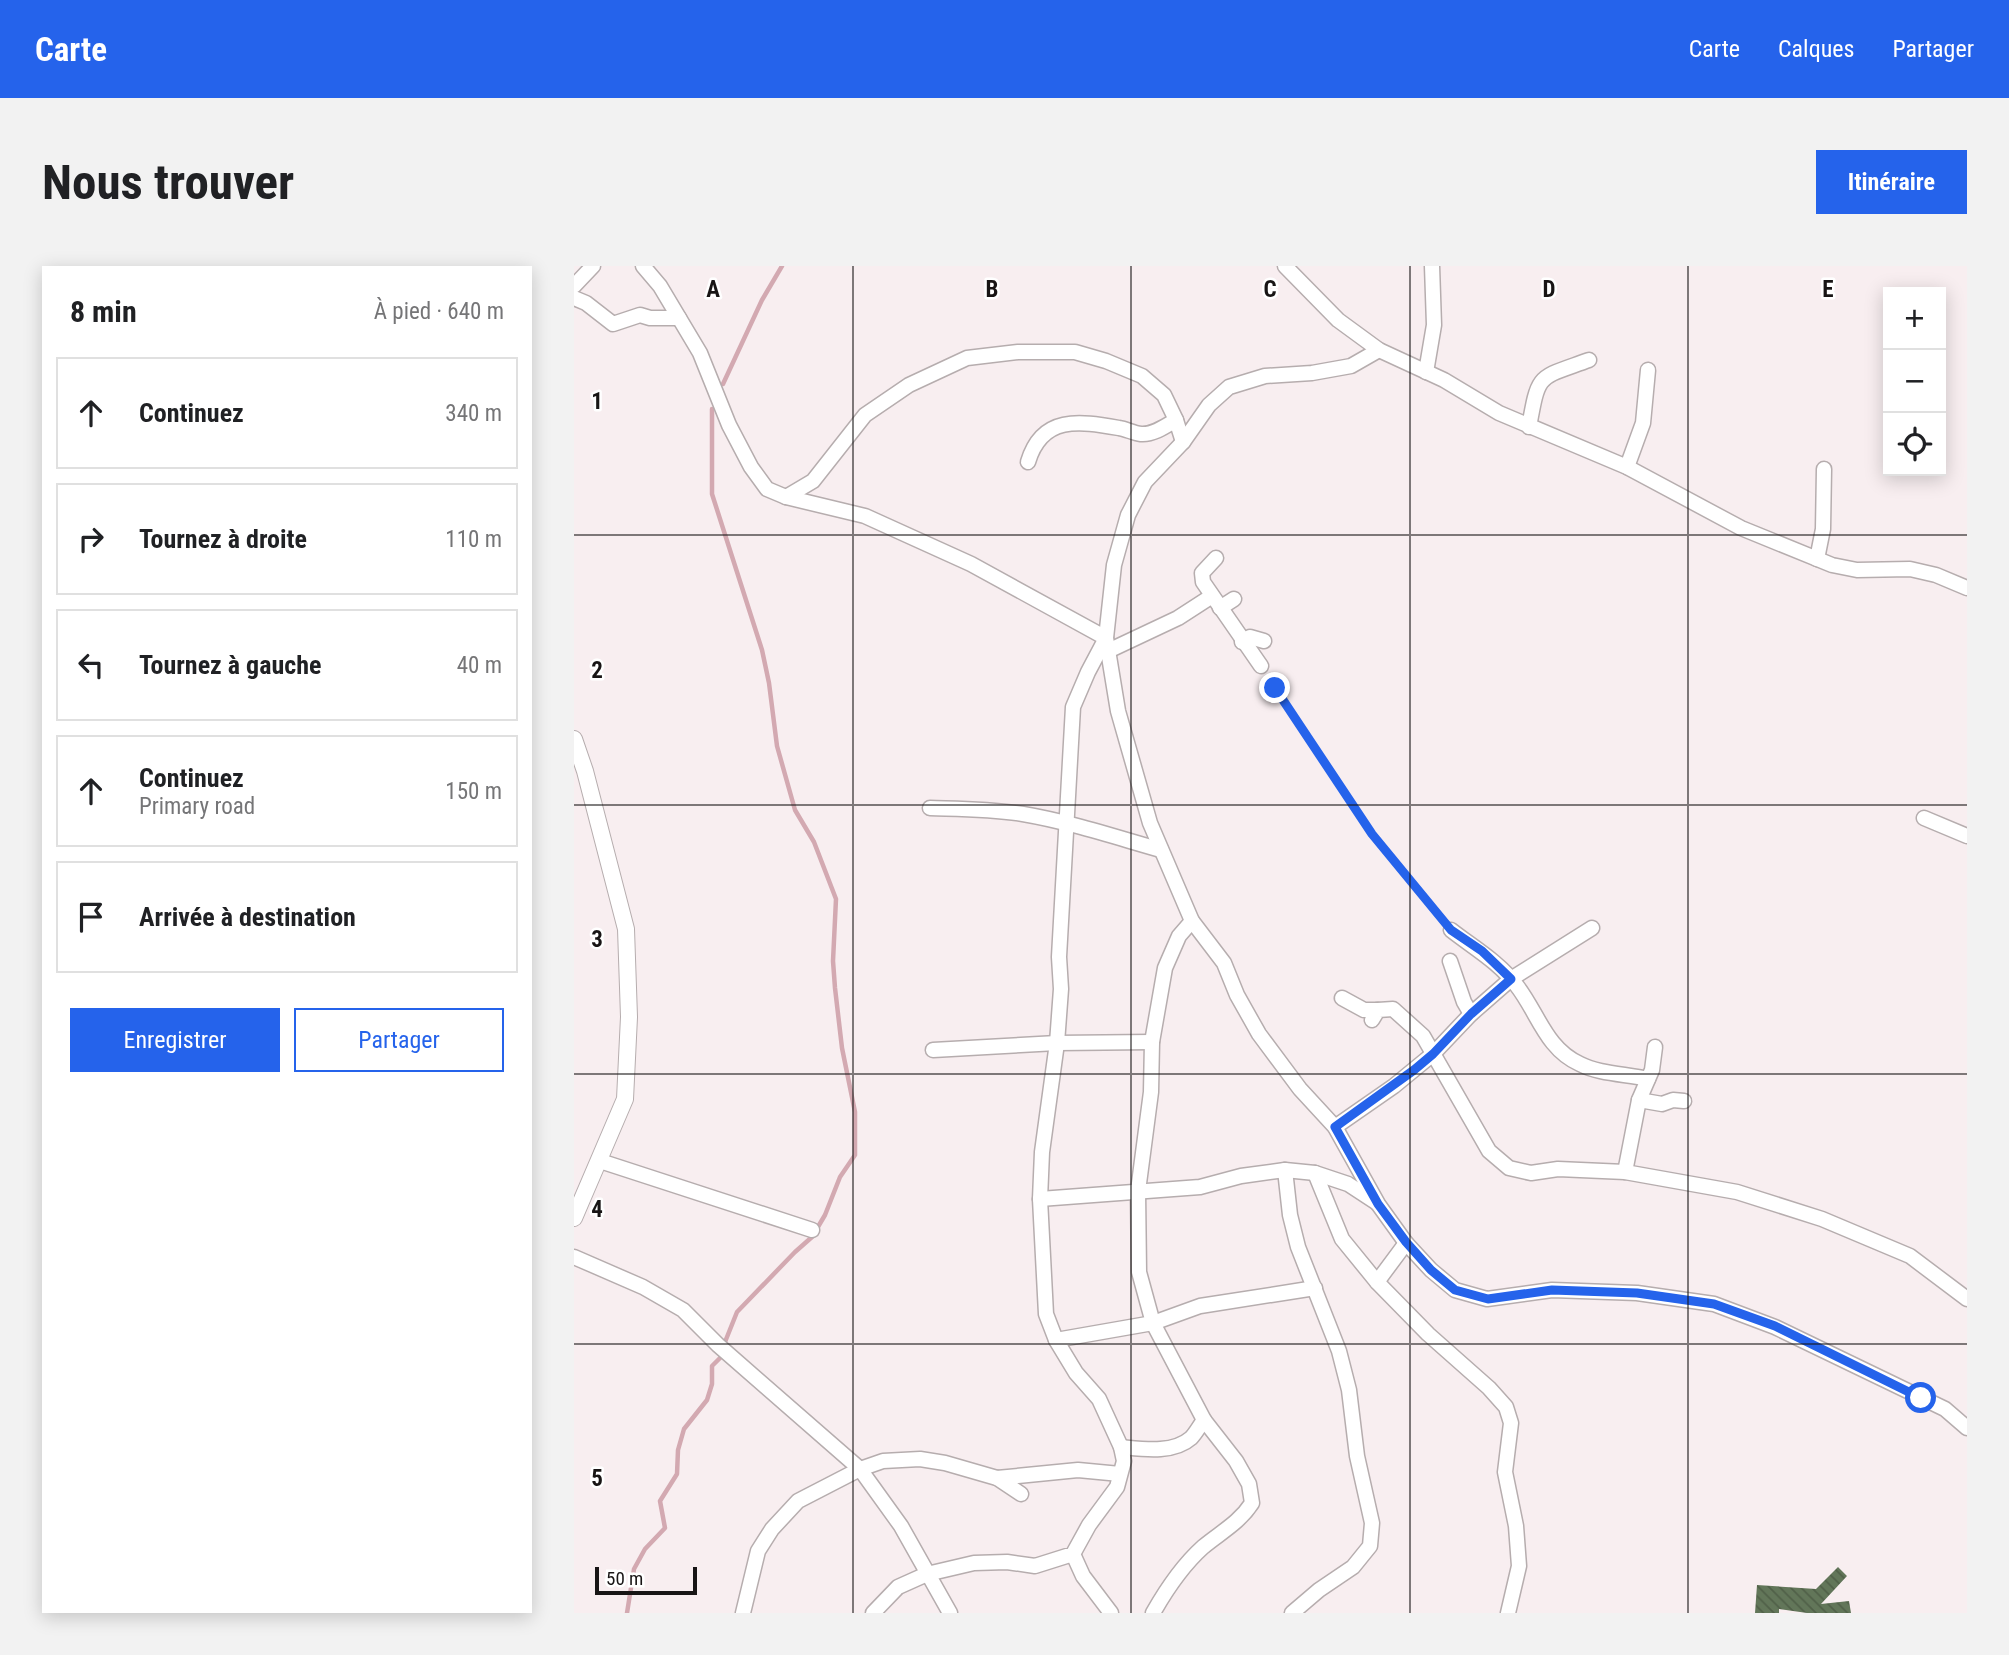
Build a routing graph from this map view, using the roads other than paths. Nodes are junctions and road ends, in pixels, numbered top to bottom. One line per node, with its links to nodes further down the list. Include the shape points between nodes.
1 (593, 266): 5 (street)
2 (643, 266): 7 (street)
3 (1285, 266): 8 (street, via 1338,320)
4 (1432, 266): 11 (street, via 1434,325)
5 (574, 286)
6 (574, 298): 7 (street, via 613,324 640,315)
7 (679, 318): 18 (street, via 700,353 751,467 767,489)
8 (1379, 350): 11 (street); 14 (street, via 1350,366 1265,376 1229,387 1209,405)
9 (1589, 360): 13 (street, via 1543,378 1537,386)
10 (1648, 370): 16 (street, via 1643,423)
11 (1426, 372): 13 (street)
12 (1176, 420): 14 (street); 15 (street, via 1142,434 1060,424 1032,449); 18 (street, via 1164,395 1142,376 1106,361 1075,352 967,358 909,384 865,415 813,481)
13 (1530, 427): 16 (street)
14 (1183, 442): 26 (street, via 1145,482 1128,515 1114,565)
15 (1028, 462)
16 (1627, 467): 20 (street, via 1741,528)
17 (1824, 469): 20 (street, via 1823,529)
18 (786, 497): 26 (street, via 865,516 971,564)
19 (1216, 558): 23 (street, via 1202,573)
20 (1817, 559): 21 (street, via 1857,570 1910,569)
21 (1967, 588)
22 (1234, 599): 23 (street)
23 (1216, 602): 25 (street); 26 (street)
24 (1264, 641): 25 (street, via 1250,637)
25 (1242, 642): 27 (street)
26 (1107, 645): 31 (street, via 1088,672 1073,707); 33 (street, via 1118,710)
27 (1261, 666)
28 (574, 739): 50 (street, via 626,929 629,1017 625,1099)
29 (930, 808): 31 (street, via 1023,814)
30 (1924, 818): 32 (street)
31 (1065, 823): 33 (street); 42 (street)
32 (1967, 836)
33 (1161, 850): 34 (street)
34 (1192, 921): 41 (street, via 1179,936 1165,968); 49 (street, via 1224,963 1259,1034)
35 (1592, 928): 38 (street)
36 (1451, 930): 38 (street)
37 (1450, 961): 40 (street)
38 (1511, 979): 40 (street); 46 (street, via 1561,1053 1581,1065)
39 (1342, 998): 45 (street, via 1375,1015 1393,1009 1423,1036)
40 (1471, 1014): 45 (street)
41 (1152, 1042): 42 (street); 54 (street, via 1151,1092)
42 (1057, 1043): 44 (street); 55 (street, via 1041,1152)
43 (1655, 1047): 46 (street)
44 (933, 1050)
45 (1433, 1054): 49 (street); 52 (street, via 1489,1151 1509,1168 1531,1173 1558,1169)
46 (1648, 1079): 47 (street)
47 (1639, 1100): 48 (street); 52 (street)
48 (1684, 1101)
49 (1335, 1127): 56 (street)
50 (600, 1161): 57 (street); 58 (street)
51 (1285, 1170): 53 (street); 54 (street, via 1241,1175 1200,1187); 62 (street, via 1290,1216)
52 (1625, 1172): 63 (street, via 1737,1192 1822,1219 1910,1256)
53 (1315, 1173): 56 (street, via 1348,1184); 61 (street, via 1342,1239)
54 (1138, 1191): 55 (street); 64 (street, via 1139,1272)
55 (1040, 1199): 65 (street, via 1046,1314)
56 (1378, 1204): 59 (street)
57 (574, 1218)
58 (811, 1230)
59 (1406, 1242): 61 (street); 67 (street, via 1455,1290 1488,1299 1552,1290 1637,1293 1714,1304 1775,1326 1945,1409)
60 (574, 1257): 69 (street, via 683,1310)
61 (1377, 1282): 81 (street, via 1506,1407 1511,1423 1505,1472 1519,1566)
62 (1315, 1288): 64 (street, via 1200,1306); 80 (street, via 1349,1390 1357,1456 1373,1523 1370,1546 1353,1567)
63 (1967, 1299)
64 (1153, 1323): 65 (street); 66 (street)
65 (1056, 1340): 68 (street, via 1099,1399)
66 (1204, 1420): 68 (street, via 1191,1438 1177,1446); 79 (street, via 1236,1461 1249,1484 1251,1503 1242,1518 1201,1549)
67 (1967, 1428)
68 (1121, 1447): 70 (street, via 1124,1461)
69 (860, 1469): 71 (street, via 883,1461 920,1459); 74 (street, via 901,1526); 75 (street, via 798,1501 772,1528 758,1551)
70 (1120, 1474): 71 (street, via 1078,1470); 73 (street, via 1117,1487)
71 (997, 1478): 72 (street)
72 (1021, 1494)
73 (1073, 1554): 74 (street, via 1035,1566 974,1563); 78 (street, via 1083,1576)
74 (927, 1574): 76 (street, via 898,1587); 77 (street)
75 (743, 1613)
76 (873, 1613)
77 (950, 1613)
78 (1111, 1613)
79 (1153, 1613)
80 (1292, 1613)
81 (1508, 1613)

